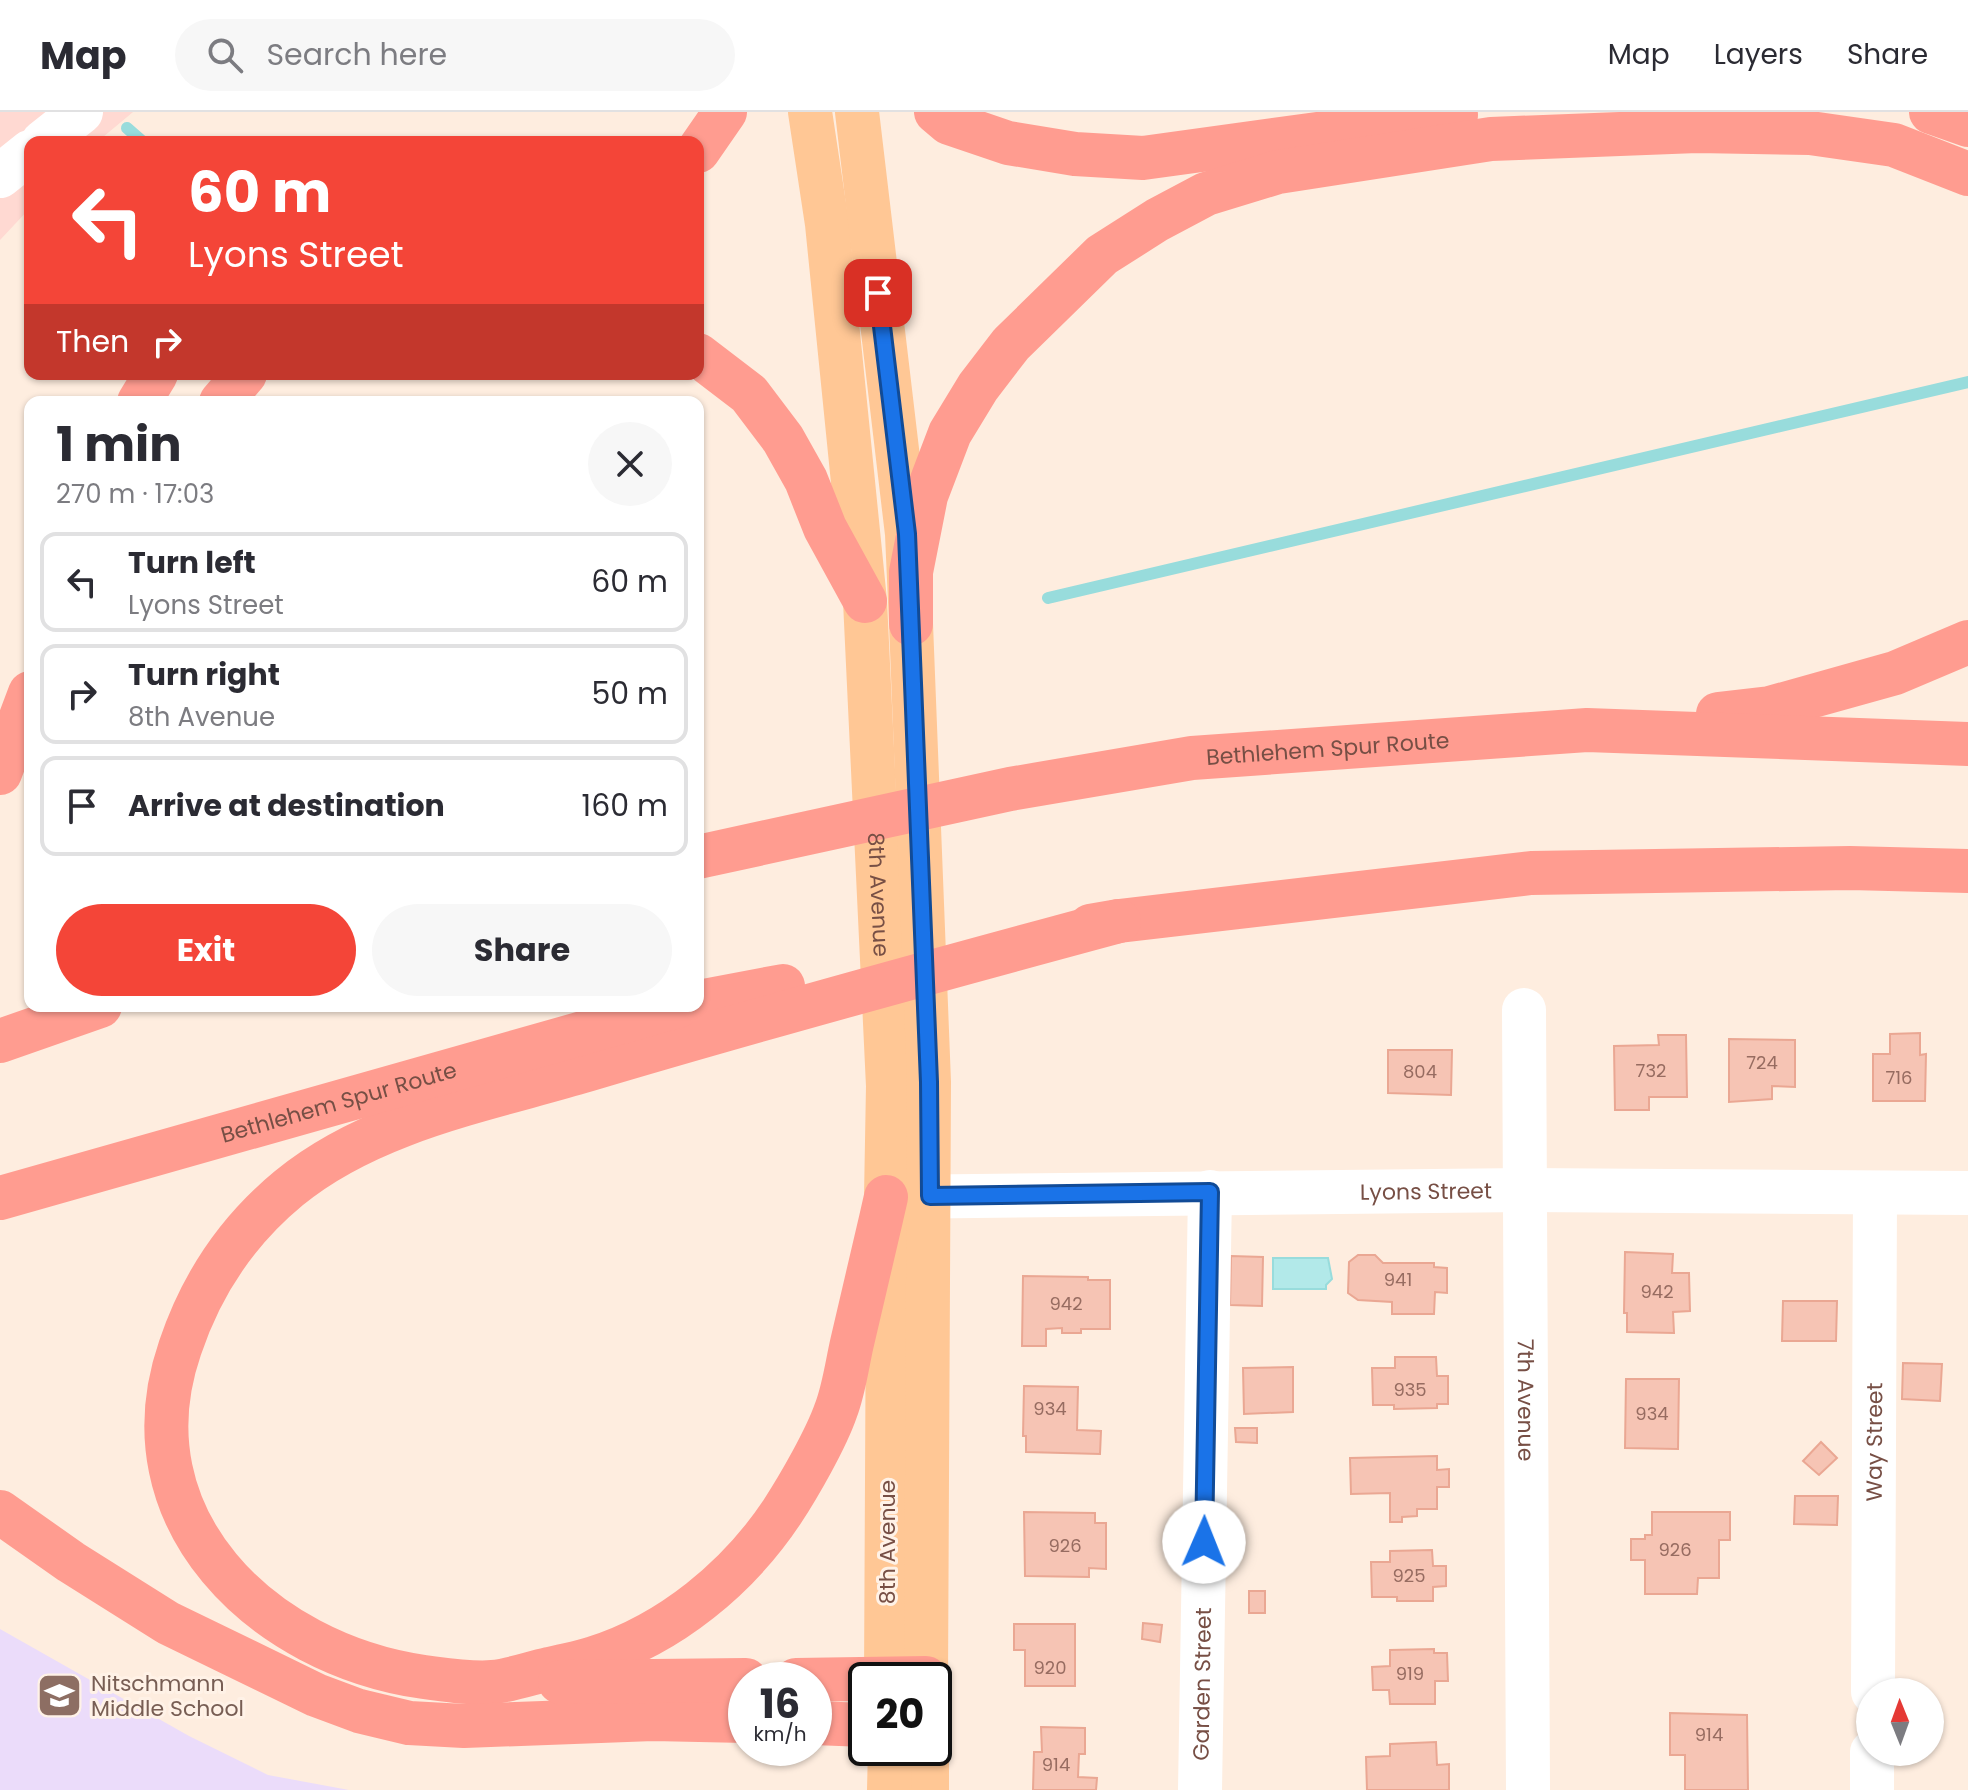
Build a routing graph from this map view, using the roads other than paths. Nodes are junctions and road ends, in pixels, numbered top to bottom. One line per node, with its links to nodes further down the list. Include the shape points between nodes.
1 (81, 112): 9 (street)
2 (725, 112): 10 (highway)
3 (810, 112): 17 (main road, 8th Avenue, via 827,224)
4 (857, 112): 18 (main road, 8th Avenue, via 907,534)
5 (936, 112): 6 (highway, via 949,123 1008,143 1143,158)
6 (1475, 112)
7 (1931, 112): 8 (highway)
8 (1968, 125)
9 (51, 136)
10 (704, 142)
11 (24, 157): 13 (street)
12 (1968, 174): 18 (highway, via 1894,145 1810,133 1697,131 1491,139 1278,172 1206,194 1102,255 1011,344 978,387 950,433 926,496 911,572)
13 (0, 176)
14 (704, 360): 17 (highway, via 749,394 783,439)
15 (240, 380): 16 (highway)
16 (226, 396)
17 (865, 601): 34 (main road, 8th Avenue)
18 (911, 624): 34 (main road, 8th Avenue)
19 (1968, 642): 21 (highway, via 1895,673 1770,708)
20 (24, 709): 23 (highway)
21 (1587, 730): 22 (highway, Bethlehem Spur Route); 24 (highway, Bethlehem Spur Route, via 1192,758)
22 (1968, 744)
23 (0, 773)
24 (1010, 789): 25 (highway); 26 (highway, Bethlehem Spur Route)
25 (704, 825)
26 (704, 856)
27 (1968, 871): 28 (highway, via 1531,873)
28 (1119, 921): 29 (highway); 47 (highway, via 740,1024 395,1127 331,1159 289,1188 226,1254 202,1293 170,1377 166,1419 171,1465 194,1531 245,1597 321,1646 396,1673)
29 (704, 1001)
30 (1524, 1010): 35 (street, 7th Avenue)
31 (83, 1012): 33 (highway)
32 (657, 1012): 41 (highway, Bethlehem Spur Route)
33 (0, 1041)
34 (909, 1084): 39 (main road, 8th Avenue); 40 (main road, 8th Avenue)
35 (1526, 1190): 36 (street, Lyons Street); 37 (street, Lyons Street); 55 (street, 7th Avenue)
36 (1210, 1192): 39 (street, Lyons Street); 54 (street, Garden Street)
37 (1875, 1193): 38 (street, Lyons Street); 45 (street, Way Street)
38 (1968, 1193)
39 (930, 1196): 40 (street, Lyons Street); 44 (main road, 8th Avenue)
40 (886, 1197): 43 (main road, 8th Avenue); 47 (highway, via 837,1409 782,1512 749,1555 715,1589 637,1640 595,1658)
41 (0, 1198)
42 (0, 1512): 48 (highway, via 168,1623 359,1711 409,1723 464,1726)
43 (905, 1662)
44 (907, 1662)
45 (1873, 1678)
46 (728, 1680): 47 (highway)
47 (494, 1682)
48 (728, 1721)
49 (890, 1766): 52 (main road)
50 (927, 1766): 53 (main road)
51 (1872, 1766): 56 (street)
52 (889, 1790)
53 (927, 1790)
54 (1200, 1790)
55 (1528, 1790)
56 (1872, 1790)

